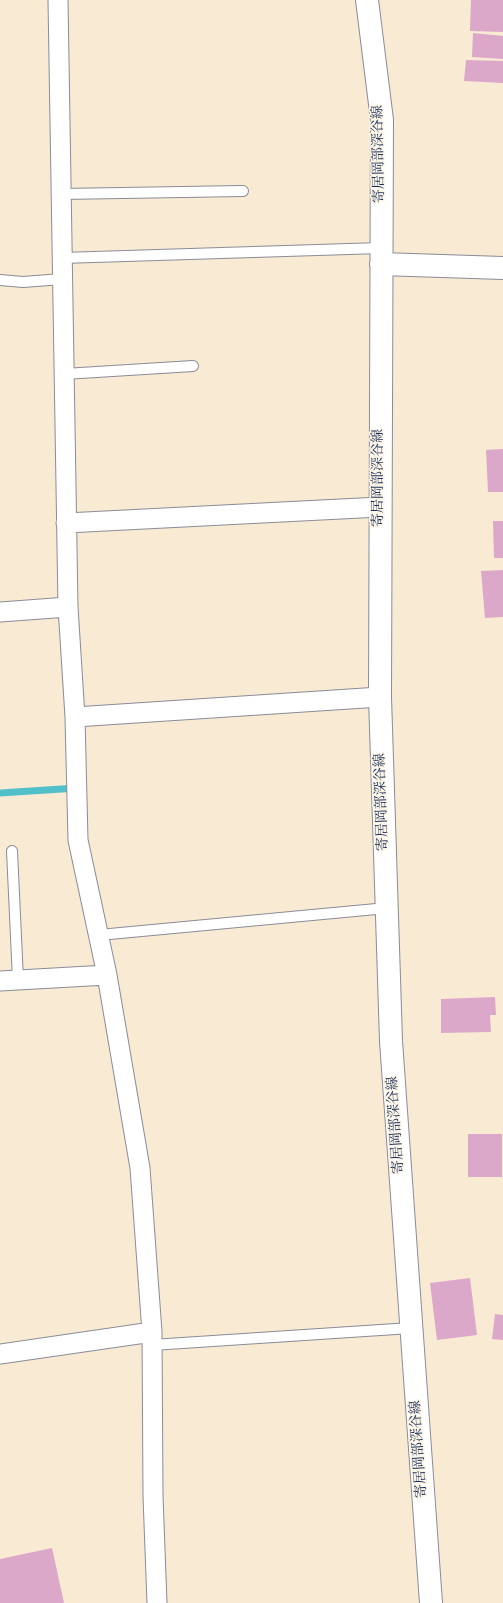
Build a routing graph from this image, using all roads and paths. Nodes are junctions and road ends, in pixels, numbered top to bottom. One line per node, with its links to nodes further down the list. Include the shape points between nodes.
1 (58, 0): 4 (street)
2 (367, 0): 5 (main road, 寄居岡部深谷線, via 382,120)
3 (243, 191): 4 (lane)
4 (61, 194): 6 (street)
5 (381, 256): 6 (lane); 7 (main road); 12 (main road, 寄居岡部深谷線)
6 (62, 258): 8 (street)
7 (503, 268)
8 (62, 278): 9 (lane, via 23,282); 11 (street)
9 (0, 280)
10 (193, 366): 11 (lane)
11 (64, 374): 13 (street)
12 (380, 507): 13 (street); 16 (main road, 寄居岡部深谷線)
13 (66, 523): 14 (street)
14 (68, 607): 15 (street); 17 (street)
15 (0, 612)
16 (380, 697): 17 (street); 19 (main road, 寄居岡部深谷線)
17 (75, 717): 20 (street, via 78,840)
18 (12, 851): 22 (lane)
19 (387, 908): 20 (lane); 23 (main road, 寄居岡部深谷線, via 391,1041)
20 (98, 935): 21 (street)
21 (107, 975): 22 (street); 24 (street, via 140,1168)
22 (9, 981)
23 (411, 1328): 24 (lane); 27 (main road, 寄居岡部深谷線)
24 (152, 1339): 25 (street); 26 (street)
25 (0, 1354)
26 (157, 1603)
27 (431, 1603)

